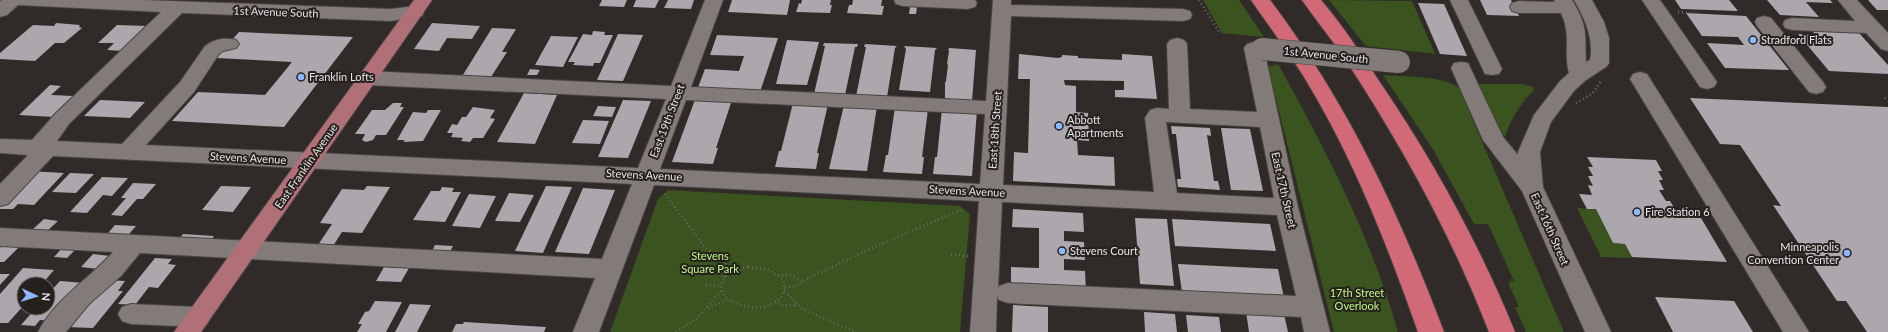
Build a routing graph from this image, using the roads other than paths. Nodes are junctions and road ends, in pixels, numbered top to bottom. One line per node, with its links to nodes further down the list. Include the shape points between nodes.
1 (13, 0): 18 (street)
2 (18, 0): 10 (street, 1st Avenue South)
3 (714, 0): 36 (street, East 19th Street)
4 (903, 0): 11 (street)
5 (1260, 0): 44 (highway, via 1325,94)
6 (1311, 0): 51 (highway, via 1343,41 1412,148)
7 (1459, 0): 31 (street)
8 (1651, 0): 34 (street)
9 (1847, 0): 23 (street)
10 (117, 2): 17 (street, 1st Avenue South)
11 (968, 3)
12 (1571, 3): 16 (street); 46 (street, via 1595,22 1601,54 1599,63 1567,86 1541,120 1529,152)
13 (1002, 5): 20 (street); 37 (street, East 18th Street)
14 (419, 6): 15 (street, 1st Avenue South, via 391,15); 32 (main road, East Franklin Avenue)
15 (313, 7): 19 (street, 1st Avenue South)
16 (1519, 7)
17 (176, 8): 19 (street, 1st Avenue South); 41 (street, via 62,119)
18 (0, 11)
19 (249, 11): 28 (street, via 229,32 213,33)
20 (1183, 15)
21 (1764, 22): 35 (street)
22 (1792, 24): 23 (street)
23 (1872, 27): 26 (street)
24 (229, 44): 42 (street, via 217,46 212,50 187,87)
25 (1177, 44): 38 (street)
26 (1888, 45)
27 (1258, 49): 29 (street, 1st Avenue South, bridge); 39 (street, East 17th Street)
28 (191, 57)
29 (1399, 62)
30 (1461, 68): 46 (street, East 16th Street, via 1494,140)
31 (1492, 69)
32 (368, 78): 36 (street); 43 (main road, East Franklin Avenue)
33 (1640, 79): 69 (street)
34 (1707, 82)
35 (1816, 87)
36 (678, 92): 37 (street); 45 (street, East 19th Street)
37 (996, 108): 47 (street, East 18th Street)
38 (1180, 116): 39 (street); 49 (street, via 1161,114 1155,118)
39 (1268, 120): 50 (street, East 17th Street)
40 (0, 146): 41 (street, Stevens Avenue)
41 (42, 148): 42 (street, Stevens Avenue); 48 (street)
42 (127, 152): 43 (street, Stevens Avenue)
43 (310, 160): 45 (street, Stevens Avenue); 54 (main road, East Franklin Avenue)
44 (1364, 170): 65 (highway, via 1409,294); 66 (highway, via 1394,236)
45 (646, 176): 47 (street, Stevens Avenue); 55 (street, East 19th Street)
46 (1532, 187): 68 (street, East 16th Street)
47 (991, 193): 49 (street, Stevens Avenue); 63 (street, East 18th Street)
48 (0, 198)
49 (1167, 201): 50 (street, Stevens Avenue)
50 (1287, 207): 57 (street, East 17th Street)
51 (1452, 222): 60 (highway); 67 (highway)
52 (0, 237): 53 (street)
53 (134, 244): 54 (street); 61 (street, via 112,269 80,297)
54 (245, 250): 55 (street); 59 (main road, East Franklin Avenue)
55 (610, 269): 62 (street, East 19th Street)
56 (1008, 293): 57 (street)
57 (1312, 307): 64 (street, East 17th Street)
58 (131, 314): 59 (street)
59 (193, 324)
60 (1499, 326)
61 (51, 332)
62 (586, 332)
63 (983, 332)
64 (1317, 332)
65 (1420, 332)
66 (1431, 332)
67 (1513, 332)
68 (1598, 332)
69 (1796, 332)

